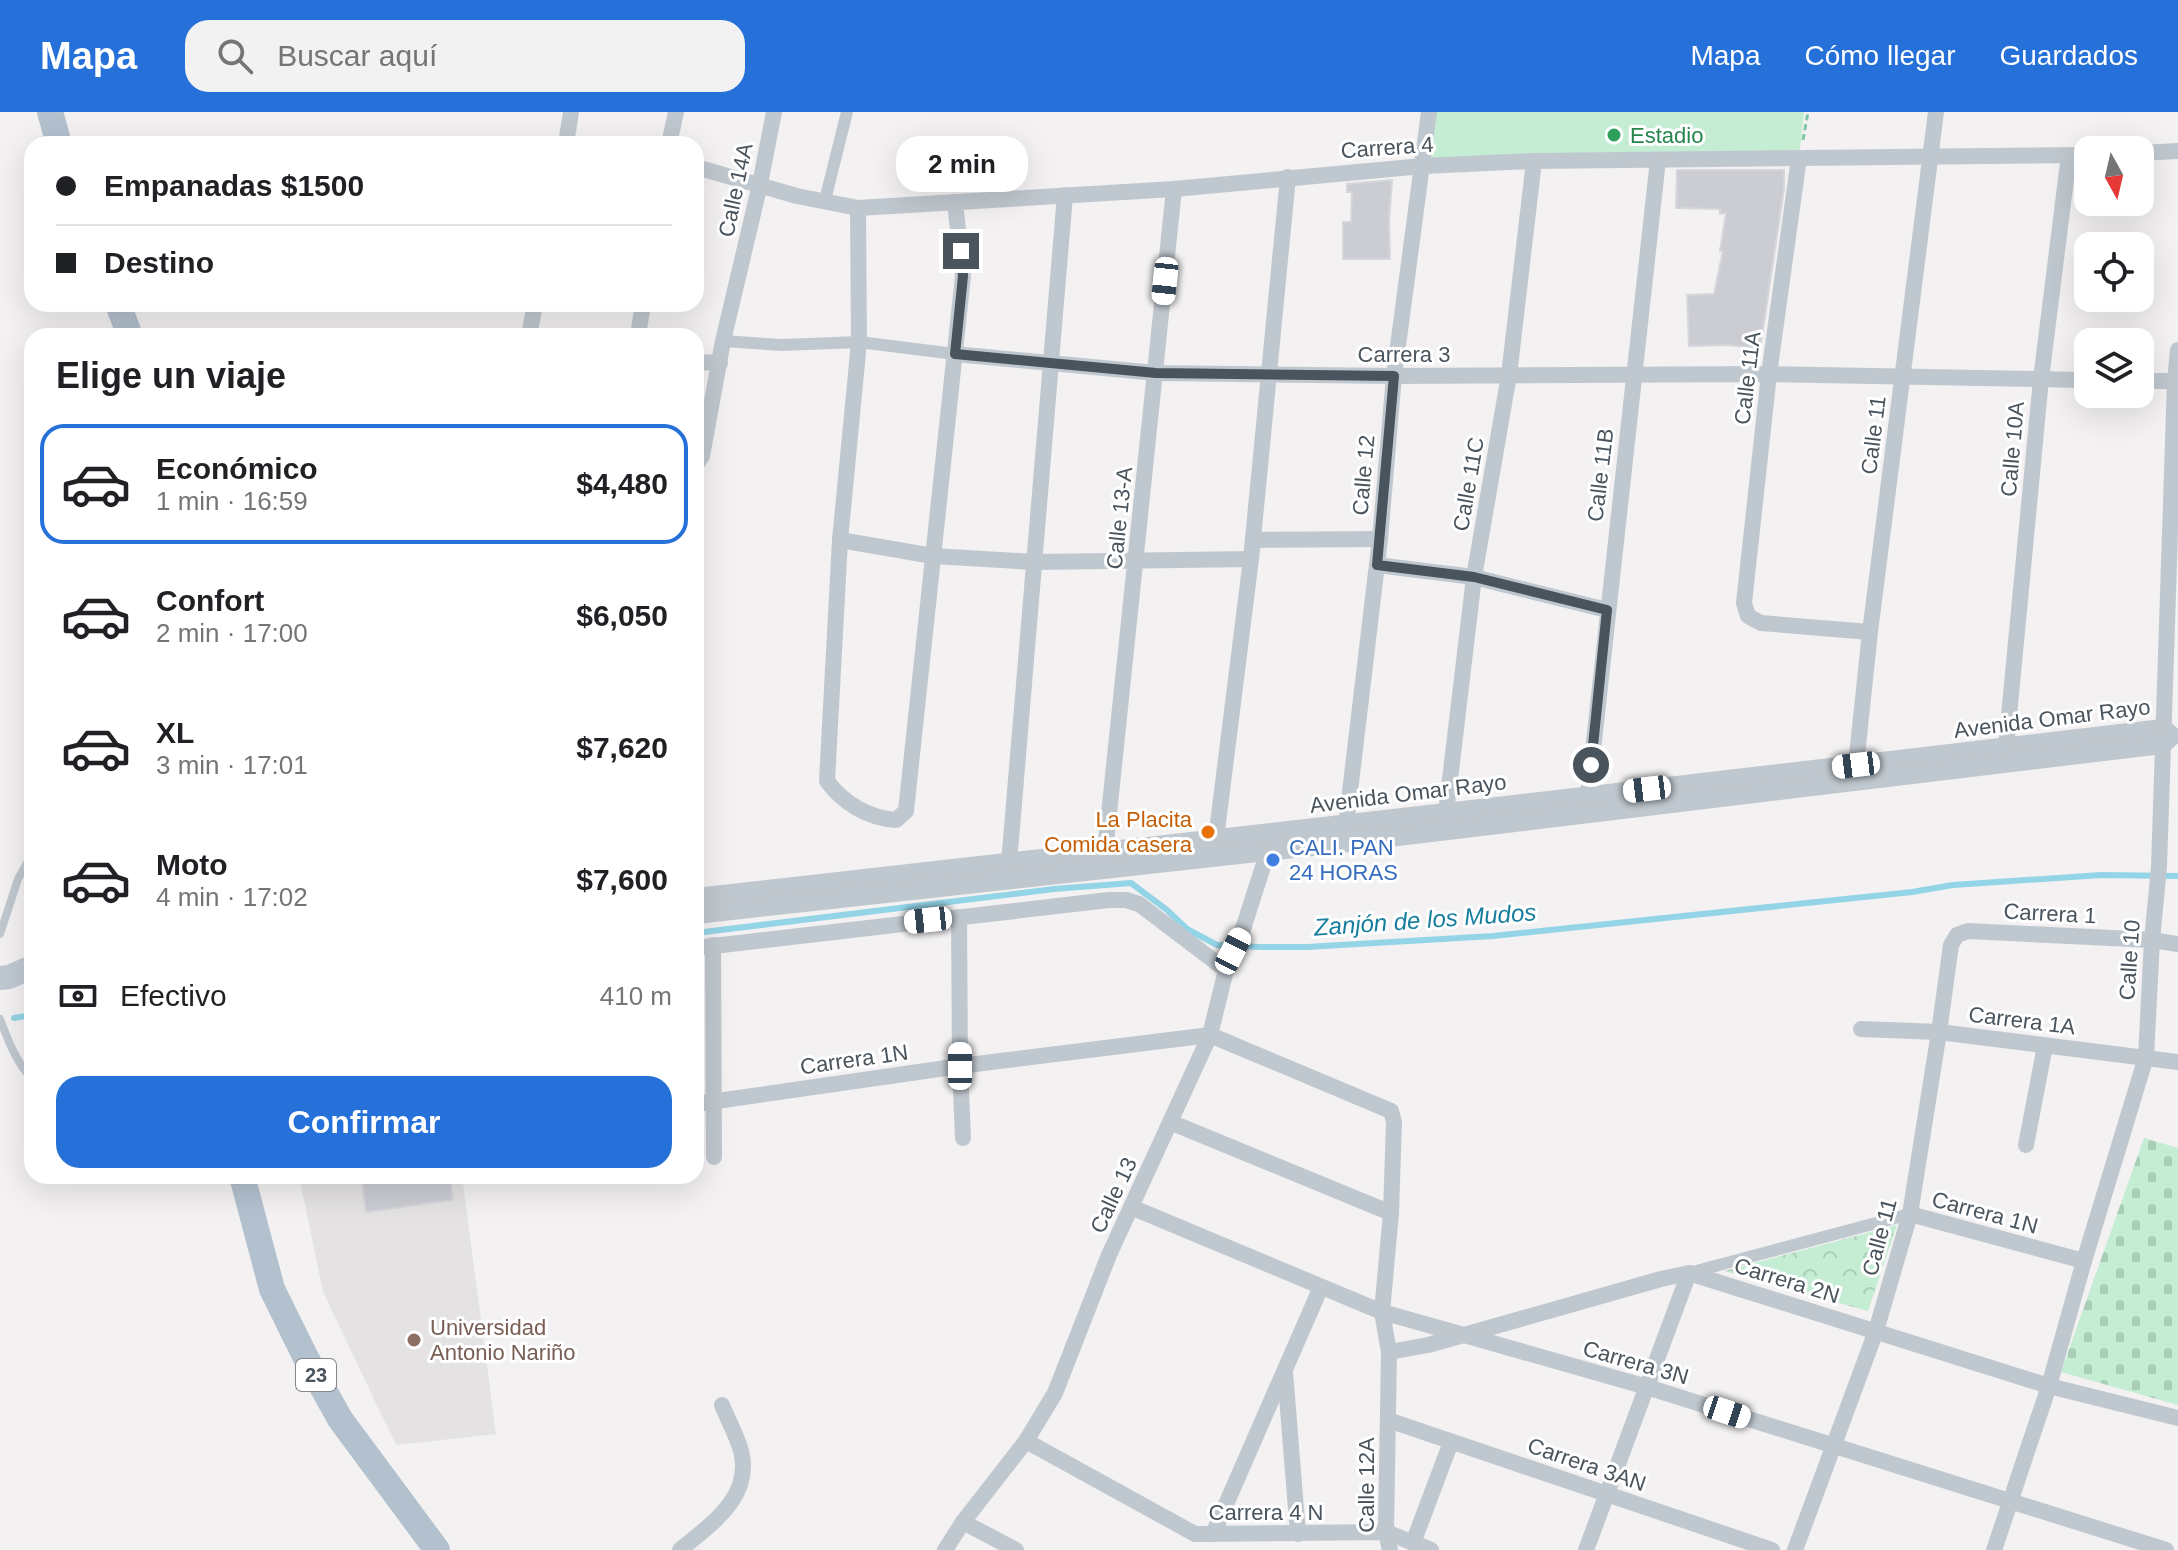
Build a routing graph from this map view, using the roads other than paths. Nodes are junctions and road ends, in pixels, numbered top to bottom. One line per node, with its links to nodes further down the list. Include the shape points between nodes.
1 (50, 112): 8 (main road)
2 (571, 112): 9 (street)
3 (676, 112): 10 (street)
4 (774, 112): 22 (street, Calle 14A)
5 (847, 112): 25 (street)
6 (1429, 112): 19 (street, Calle 12)
7 (1936, 112): 15 (street, Calle 11)
8 (57, 136)
9 (567, 136)
10 (671, 136)
11 (2178, 151): 12 (street)
12 (2154, 152)
13 (2069, 155): 14 (street, Carrera 4); 15 (street, Carrera 4); 42 (street, Calle 10A)
14 (2074, 155)
15 (1930, 157): 16 (street, Carrera 4); 41 (street, Calle 11)
16 (1799, 158): 17 (street, Carrera 4); 36 (street, Calle 11A)
17 (1658, 160): 18 (street, Carrera 4); 39 (street, Calle 11B)
18 (1534, 161): 19 (street, Carrera 4); 38 (street, Calle 11C)
19 (1423, 166): 21 (street, Carrera 4); 40 (street, Calle 12)
20 (704, 169): 22 (street, Carrera 4)
21 (1288, 177): 23 (street, Carrera 4); 37 (street)
22 (760, 184): 25 (street, Carrera 4); 28 (street, Calle 14A)
23 (1174, 189): 24 (street, Carrera 4); 35 (street, Calle 13-A)
24 (1065, 195): 26 (street, Carrera 4); 33 (street)
25 (825, 200): 27 (street, Carrera 4)
26 (955, 202): 27 (street, Carrera 4); 31 (street, via 963,276)
27 (858, 208): 29 (street)
28 (723, 341): 29 (street, Carrera 3); 34 (street, Calle 14A)
29 (859, 342): 31 (street, Carrera 3); 48 (street)
30 (2178, 350): 45 (street, Calle 10)
31 (955, 354): 33 (street, Carrera 3); 50 (street)
32 (704, 362): 34 (street)
33 (1052, 362): 35 (street, Carrera 3); 53 (street)
34 (720, 363): 46 (street, Calle 14A)
35 (1156, 373): 37 (street, Carrera 3); 52 (street, Calle 13-A)
36 (1769, 374): 39 (street, Carrera 3); 41 (street, Carrera 3); 57 (street, Calle 11A, via 1744,603 1748,616 1761,623)
37 (1268, 375): 40 (street, Carrera 3); 49 (street)
38 (1509, 375): 39 (street, Carrera 3); 40 (street, Carrera 3); 55 (street, Calle 11C)
39 (1634, 375): 56 (street, Calle 11B)
40 (1394, 376): 47 (street, Calle 12)
41 (1902, 376): 42 (street, Carrera 3); 57 (street, Calle 11)
42 (2041, 379): 43 (street, Carrera 3); 59 (street, Calle 10A)
43 (2074, 380)
44 (2154, 381): 45 (street)
45 (2176, 381): 58 (street, Calle 10)
46 (704, 446)
47 (1380, 539): 49 (street); 54 (street, Calle 12)
48 (840, 540): 50 (street); 50 (street, via 827,781 847,803 883,819 896,820 906,811)
49 (1253, 540): 51 (street)
50 (933, 556): 53 (street)
51 (1251, 559): 52 (street); 64 (street)
52 (1136, 561): 53 (street); 66 (street, Calle 13-A)
53 (1035, 562): 67 (street)
54 (1377, 565): 55 (street); 63 (street, Calle 12)
55 (1474, 577): 56 (street); 62 (street, Calle 11C)
56 (1607, 610): 61 (street, Calle 11B)
57 (1870, 632): 60 (street, Calle 11)
58 (2168, 736): 59 (street, Avenida Omar Rayo); 63 (street, Avenida Omar Rayo); 74 (street, Calle 10)
59 (2006, 747): 60 (street, Avenida Omar Rayo)
60 (1856, 765): 61 (street, Avenida Omar Rayo)
61 (1588, 796): 62 (street, Avenida Omar Rayo)
62 (1446, 813): 63 (street, Avenida Omar Rayo)
63 (1347, 833): 65 (street, Avenida Omar Rayo)
64 (1216, 839): 65 (street, Avenida Omar Rayo); 66 (street, Avenida Omar Rayo)
65 (1266, 842): 70 (street, Avenida Omar Rayo); 78 (street, Calle 13)
66 (1105, 852): 67 (street, Avenida Omar Rayo)
67 (1009, 863): 69 (street, Avenida Omar Rayo)
68 (24, 868): 73 (lane)
69 (704, 897)
70 (704, 913)
71 (959, 917): 76 (street); 78 (street, via 1126,900 1139,904); 86 (street)
72 (1968, 931): 74 (street, Carrera 1); 81 (street, Calle 11, via 1951,945)
73 (0, 934)
74 (2152, 940): 75 (street, Carrera 1); 84 (street, Calle 10)
75 (2178, 944)
76 (713, 945): 77 (street); 88 (street)
77 (704, 947)
78 (1226, 970): 82 (street, Calle 13)
79 (0, 1019): 87 (lane)
80 (1861, 1029): 81 (street, Carrera 1A)
81 (1939, 1032): 83 (street, Carrera 1A); 97 (street, Calle 11)
82 (1210, 1035): 86 (street, Carrera 1N); 90 (street, Calle 13); 96 (street, via 1391,1111)
83 (2045, 1046): 84 (street, Carrera 1A); 92 (street)
84 (2146, 1057): 85 (street, Carrera 1A); 98 (street, Calle 10)
85 (2178, 1062)
86 (960, 1066): 88 (street, Carrera 1N); 91 (street)
87 (24, 1071)
88 (714, 1101): 89 (street, Carrera 1N); 93 (street)
89 (704, 1103)
90 (1170, 1122): 95 (street, Calle 13); 96 (street)
91 (963, 1138)
92 (2026, 1145)
93 (714, 1157)
94 (244, 1184): 122 (main road, 23, via 272,1289 305,1356 340,1419)
95 (1131, 1207): 100 (street); 111 (street, Calle 13, via 1055,1393)
96 (1391, 1213): 101 (street)
97 (1910, 1214): 98 (street, Carrera 1N); 99 (street, Carrera 1N); 102 (street, Calle 11)
98 (2084, 1261): 106 (street, Calle 10)
99 (1689, 1273): 102 (street, Carrera 2N); 103 (street); 107 (street)
100 (1321, 1287): 101 (street); 105 (street)
101 (1382, 1312): 103 (street); 104 (street)
102 (1876, 1331): 106 (street, Carrera 2N); 113 (street, Calle 11)
103 (1464, 1335): 104 (street); 107 (street, Carrera 3N)
104 (1389, 1352): 110 (street, Calle 12A)
105 (1285, 1369): 118 (street); 119 (street)
106 (2049, 1386): 109 (street, Carrera 2N); 115 (street, Calle 10)
107 (1647, 1387): 113 (street, Carrera 3N); 114 (street)
108 (722, 1405): 123 (street, via 741,1452 740,1487 718,1520)
109 (2178, 1418)
110 (1388, 1420): 112 (street, Carrera 3AN); 117 (street, Calle 12A)
111 (1026, 1441): 116 (street, Calle 13); 120 (street, Carrera 4 N)
112 (1451, 1442): 114 (street, Carrera 3AN); 121 (street)
113 (1833, 1445): 115 (street, Carrera 3N); 130 (street, Calle 11)
114 (1607, 1495): 128 (street); 129 (street, Carrera 3AN)
115 (2010, 1502): 131 (street, Calle 10); 132 (street, Carrera 3N)
116 (963, 1522): 124 (street, Calle 13); 125 (street)
117 (1386, 1532): 119 (street, Carrera 4 N); 121 (street, Carrera 4 N); 126 (street, Calle 12A)
118 (1213, 1534): 119 (street, Carrera 4 N); 120 (street, Carrera 4 N)
119 (1298, 1534)
120 (1195, 1542)
121 (1413, 1543): 127 (street, Carrera 4 N)
122 (437, 1550)
123 (680, 1550)
124 (945, 1550)
125 (1016, 1550)
126 (1390, 1550)
127 (1431, 1550)
128 (1586, 1550)
129 (1772, 1550)
130 (1795, 1550)
131 (1994, 1550)
132 (2166, 1550)

